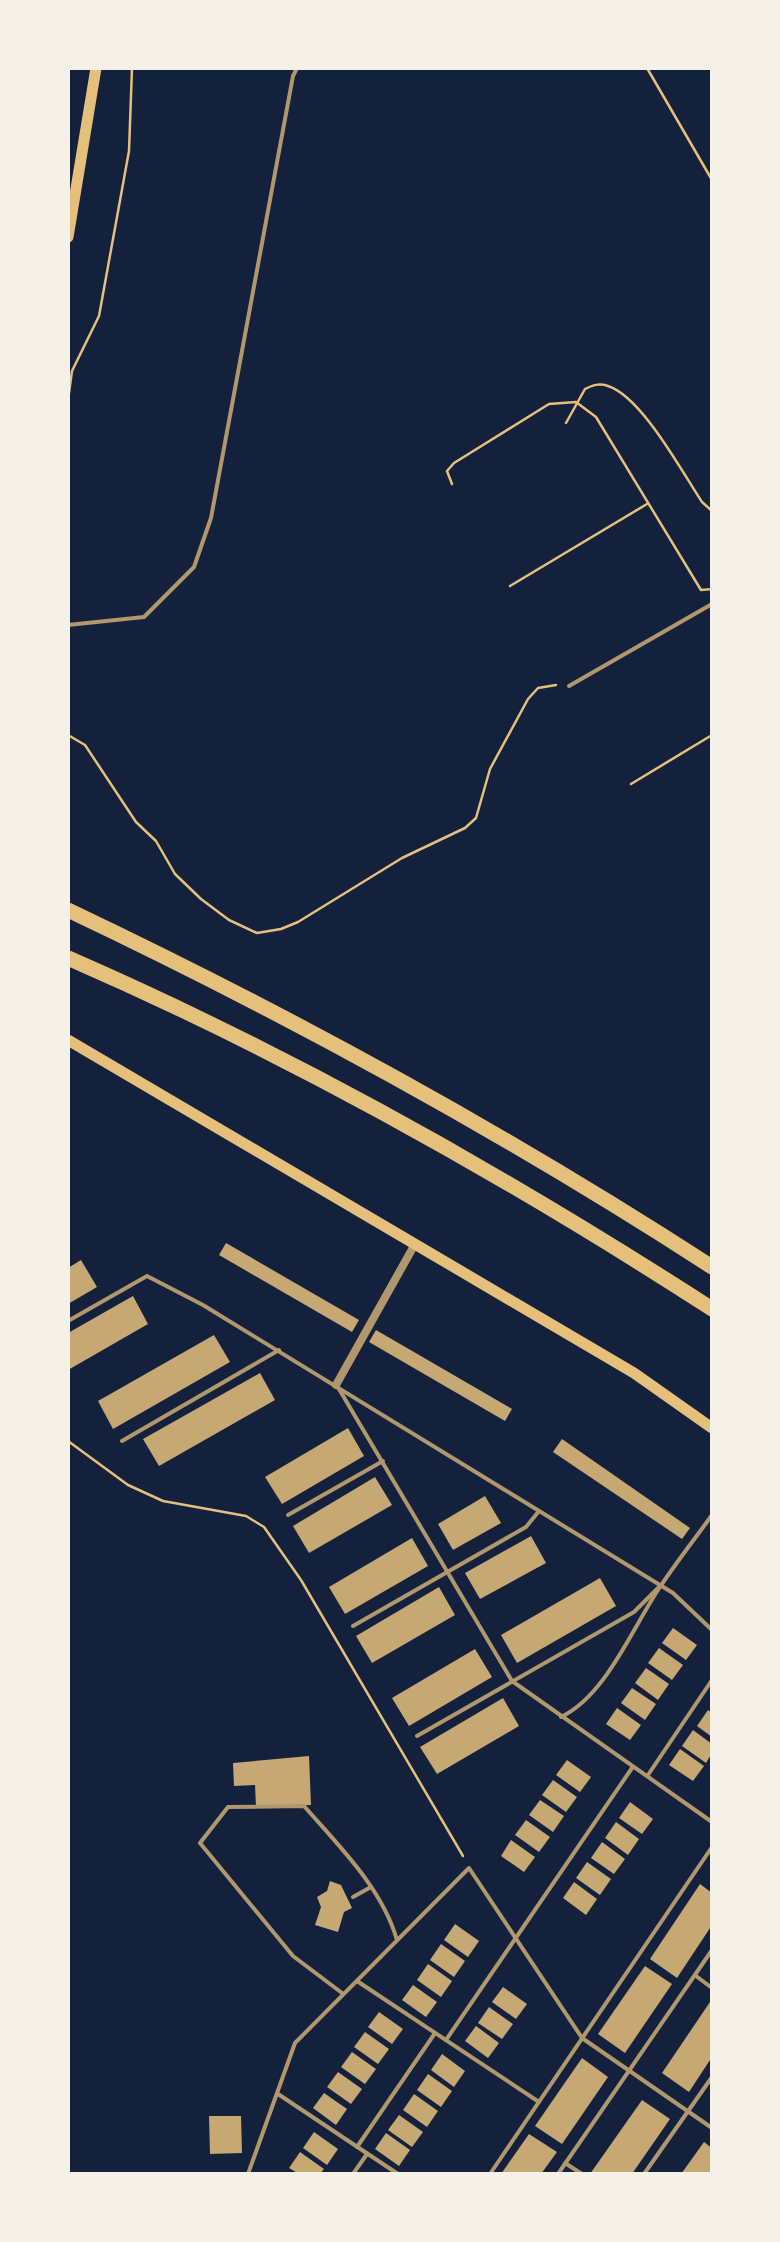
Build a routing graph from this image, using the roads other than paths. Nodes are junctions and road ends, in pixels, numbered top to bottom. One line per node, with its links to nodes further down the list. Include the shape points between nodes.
1 (96, 68): 3 (main road)
2 (297, 68): 5 (lane, via 211,518 194,568 144,617)
3 (68, 236)
4 (712, 604): 6 (lane)
5 (68, 624)
6 (568, 686)
7 (68, 910): 11 (highway, via 444,1102)
8 (68, 958): 12 (highway, via 178,1006 440,1142)
9 (68, 1040): 10 (main road)
10 (414, 1244): 15 (street); 16 (main road, via 634,1372)
11 (712, 1267)
12 (712, 1309)
13 (68, 1321): 14 (lane, via 147,1276)
14 (279, 1350): 15 (lane); 17 (lane)
15 (336, 1386): 18 (lane); 19 (lane)
16 (712, 1428)
17 (122, 1440)
18 (383, 1461): 20 (lane); 22 (lane)
19 (540, 1511): 22 (lane, via 526,1527); 23 (lane)
20 (288, 1515)
21 (712, 1515): 23 (lane)
22 (448, 1570): 24 (lane); 27 (lane)
23 (660, 1586): 25 (lane); 27 (lane, via 634,1612); 28 (lane, via 595,1690)
24 (353, 1626)
25 (712, 1630)
26 (712, 1680): 31 (lane)
27 (512, 1681): 28 (lane); 29 (lane)
28 (561, 1717): 30 (lane)
29 (416, 1736)
30 (633, 1766): 31 (lane); 36 (lane)
31 (648, 1775): 32 (lane)
32 (712, 1822)
33 (712, 1847): 44 (lane)
34 (372, 1887): 35 (lane); 37 (lane); 42 (lane, via 304,1806 228,1807 200,1843 293,1956)
35 (354, 1897)
36 (515, 1936): 37 (lane, via 469,1868); 44 (lane); 45 (lane)
37 (396, 1940): 40 (lane)
38 (712, 1950): 39 (lane)
39 (695, 1976): 41 (lane); 46 (lane)
40 (356, 1980): 42 (lane); 43 (lane)
41 (712, 1988)
42 (343, 1994): 48 (lane, via 295,2043)
43 (435, 2033): 45 (lane); 52 (lane)
44 (582, 2038): 46 (lane); 49 (lane)
45 (446, 2040): 49 (lane)
46 (630, 2070): 50 (lane); 54 (lane)
47 (712, 2077): 50 (lane)
48 (277, 2093): 52 (lane); 55 (lane)
49 (539, 2102): 58 (lane)
50 (688, 2111): 51 (lane); 61 (lane)
51 (712, 2128)
52 (358, 2147): 53 (lane)
53 (367, 2154): 56 (lane); 57 (lane)
54 (565, 2163): 59 (lane); 60 (lane)
55 (248, 2174)
56 (353, 2174)
57 (398, 2174)
58 (490, 2174)
59 (558, 2174)
60 (582, 2174)
61 (644, 2174)

